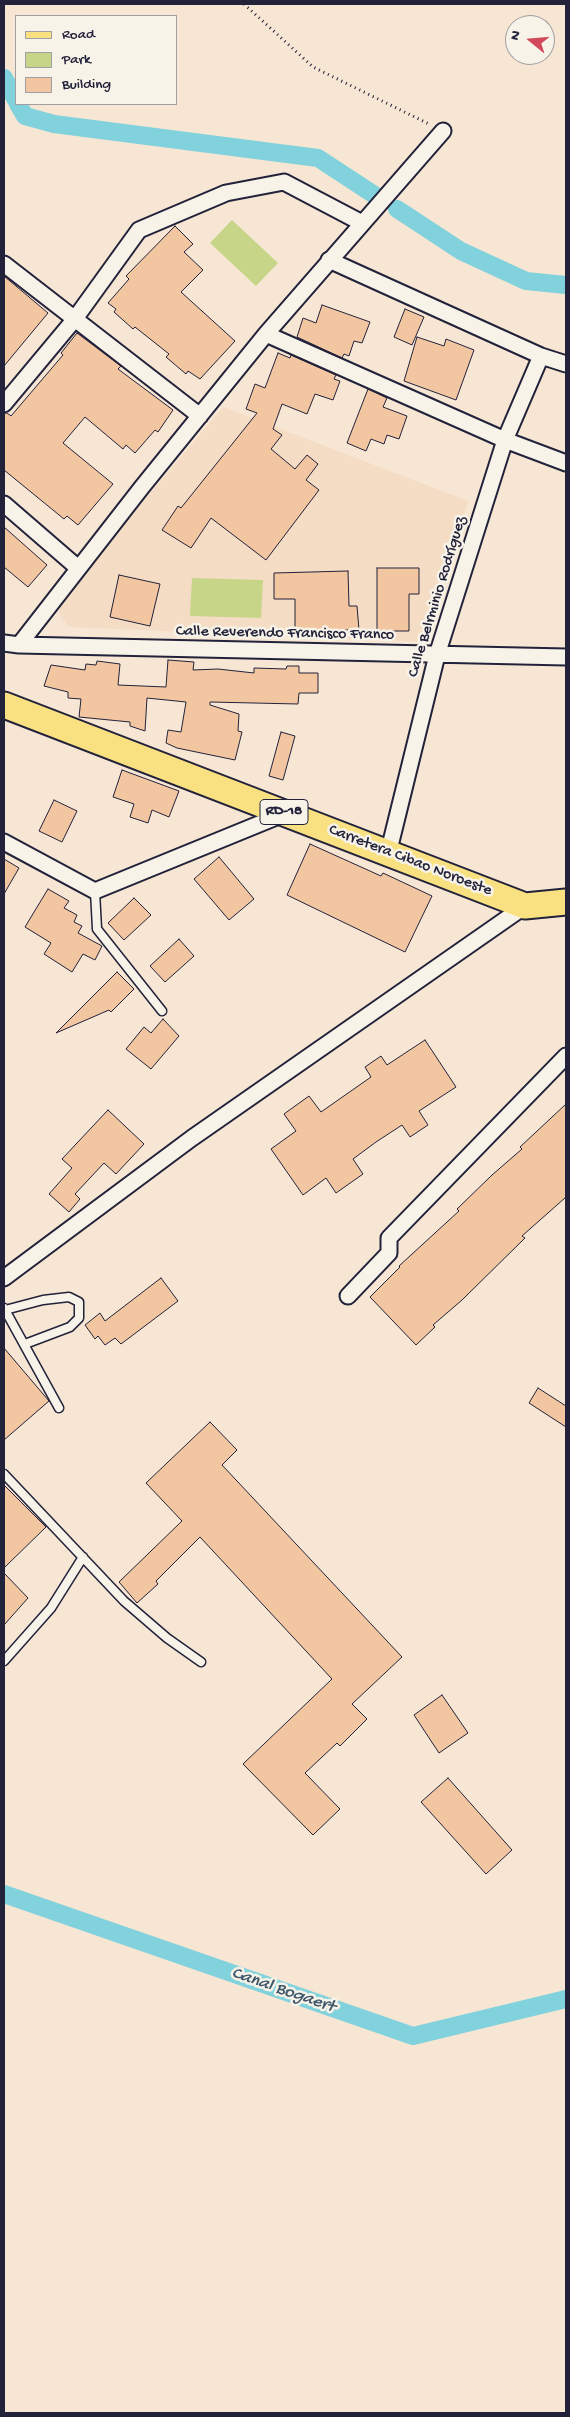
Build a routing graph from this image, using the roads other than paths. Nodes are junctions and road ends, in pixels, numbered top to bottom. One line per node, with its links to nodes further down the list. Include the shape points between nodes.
1 (444, 131): 2 (street)
2 (362, 223): 3 (street); 5 (street, via 284,182 226,193 139,230)
3 (329, 260): 6 (street); 7 (street)
4 (4, 264): 5 (street)
5 (74, 320): 9 (street); 10 (street)
6 (266, 334): 10 (street); 11 (street)
7 (540, 356): 8 (street); 11 (street, Calle Belrminio Rodríguez)
8 (566, 364)
9 (4, 404)
10 (200, 416): 14 (street)
11 (504, 440): 12 (street); 17 (street, Calle Belrminio Rodríguez)
12 (566, 463)
13 (4, 504): 14 (street)
14 (78, 568): 16 (street)
15 (4, 643): 16 (street, Calle Reverendo Francisco Franco)
16 (19, 645): 17 (street, Calle Reverendo Francisco Franco)
17 (437, 655): 18 (street, Calle Reverendo Francisco Franco); 22 (street, Calle Belrminio Rodríguez)
18 (566, 657)
19 (4, 705): 20 (main road, Carretera Cibao Noroeste / RD-18)
20 (287, 813): 22 (main road, Carretera Cibao Noroeste / RD-18); 23 (street)
21 (4, 842): 23 (street)
22 (388, 854): 25 (main road, Carretera Cibao Noroeste / RD-18)
23 (95, 891): 26 (lane, via 97,928)
24 (566, 902): 25 (main road, Carretera Cibao Noroeste / RD-18)
25 (525, 906): 28 (street, via 192,1138)
26 (162, 1011)
27 (566, 1056): 29 (street, via 389,1238 389,1254)
28 (4, 1278)
29 (348, 1296)
30 (4, 1309): 31 (lane); 31 (lane, via 69,1297 79,1302 79,1318 70,1327)
31 (25, 1344): 32 (lane)
32 (60, 1408)
33 (4, 1474): 34 (lane)
34 (83, 1557): 35 (lane, via 51,1608); 36 (lane, via 134,1610)
35 (4, 1661)
36 (201, 1662)

